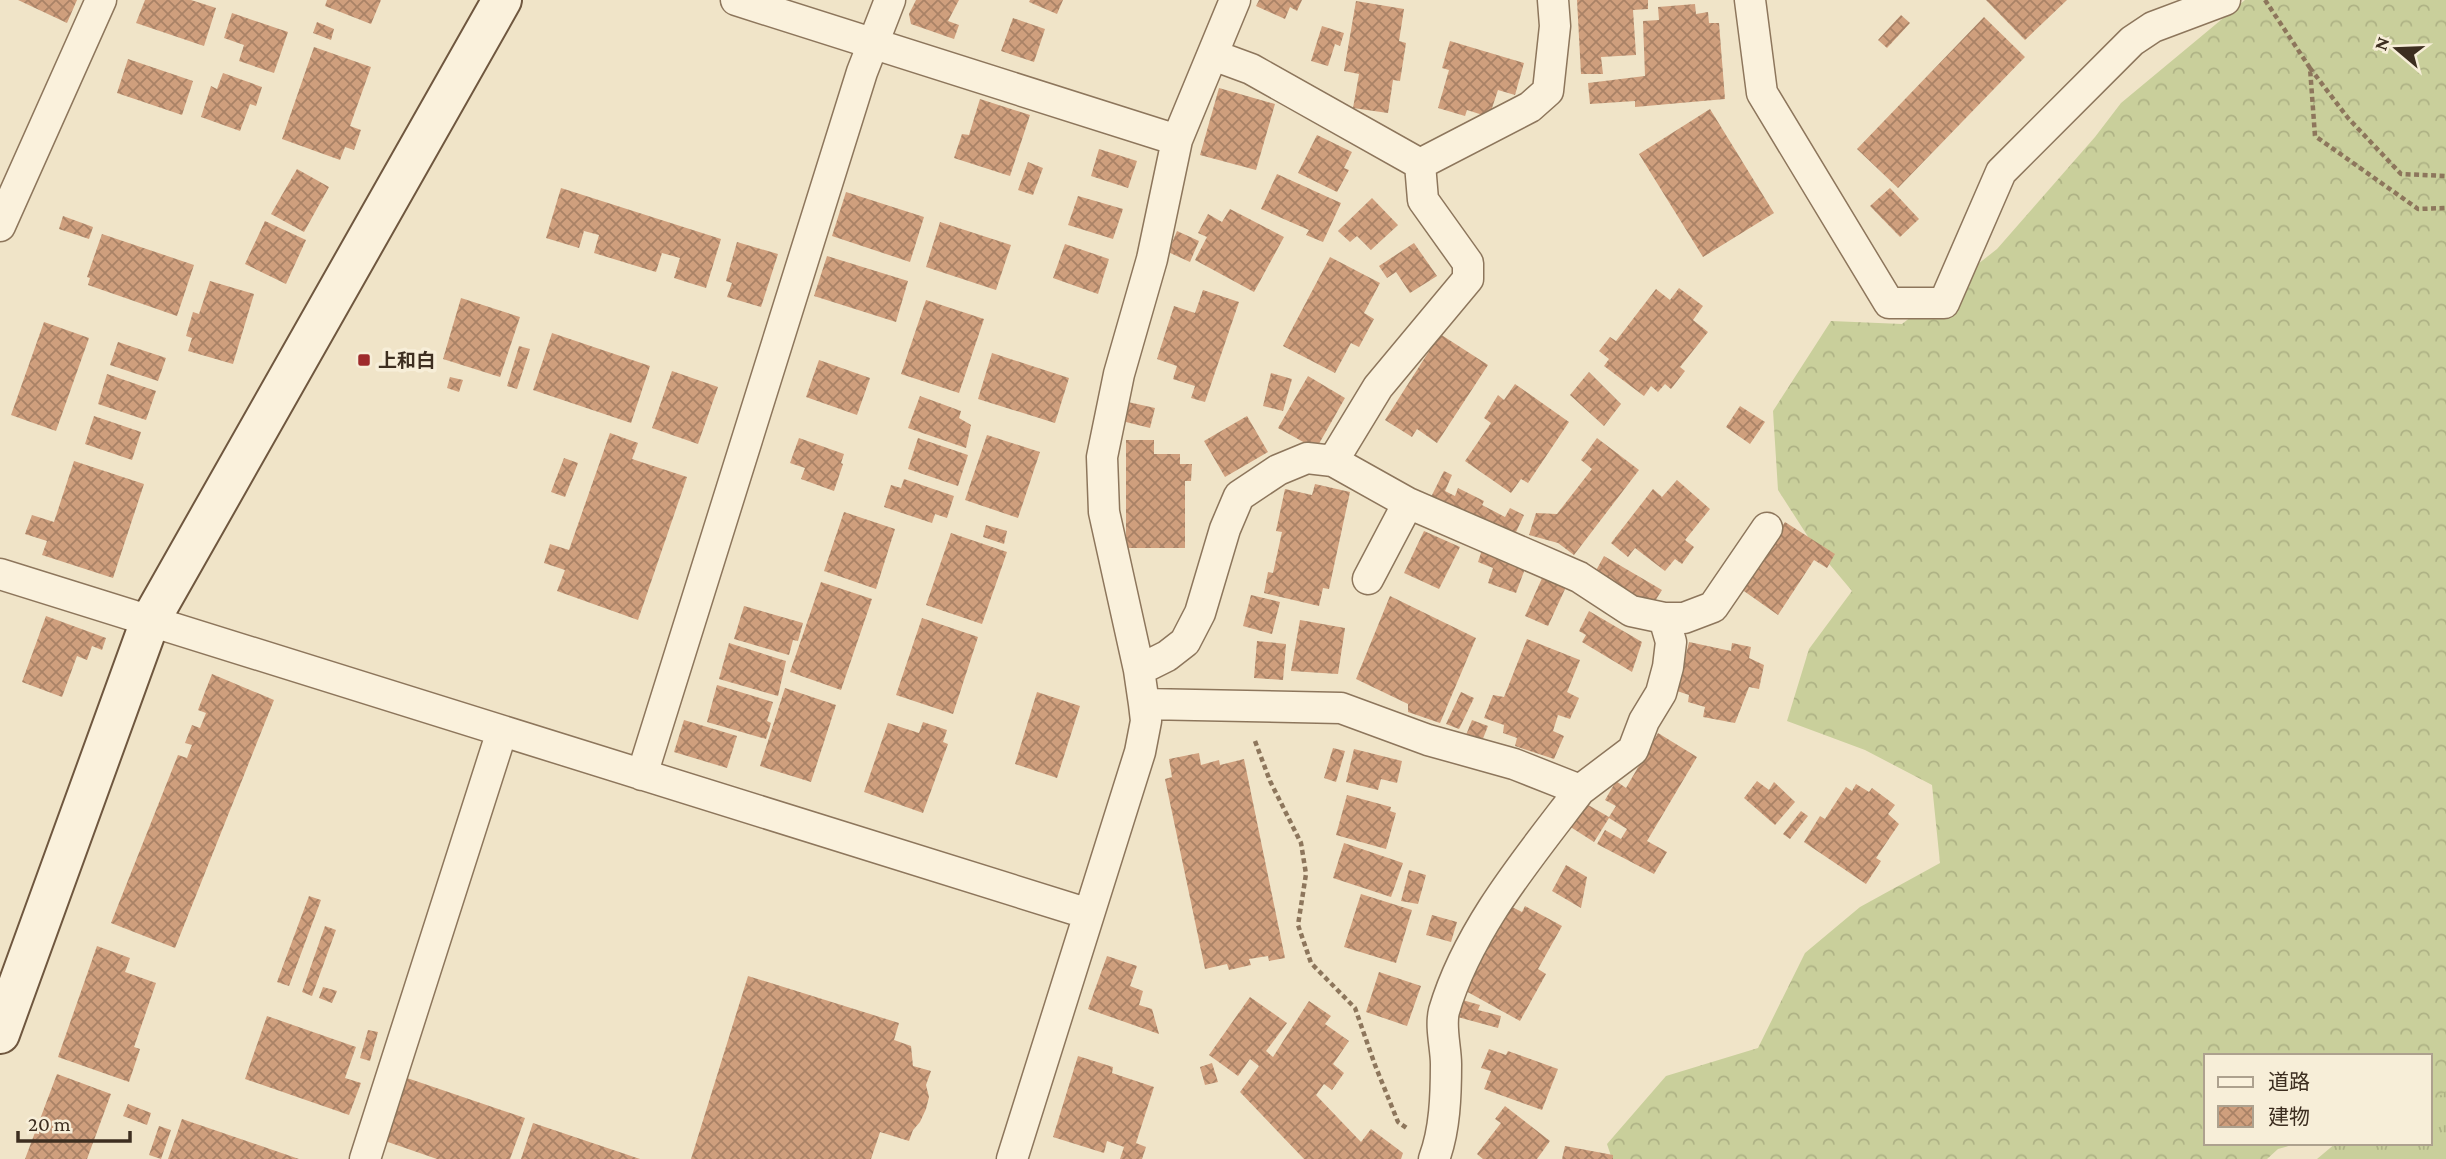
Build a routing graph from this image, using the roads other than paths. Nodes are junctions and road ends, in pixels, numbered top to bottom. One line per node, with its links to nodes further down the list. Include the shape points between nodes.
1 (101, 0): 13 (street)
2 (502, 0): 20 (street)
3 (736, 0): 9 (street)
4 (890, 0): 9 (street)
5 (1236, 0): 10 (street)
6 (1553, 0): 12 (street, via 1548,91 1530,107)
7 (1750, 0): 8 (street, via 1762,93 1889,303 1944,303 2001,172 2132,41 2153,27)
8 (2225, 0)
9 (874, 45): 11 (street); 24 (street)
10 (1213, 55): 11 (street); 12 (street, via 1251,69)
11 (1177, 140): 21 (street, via 1102,457 1104,512)
12 (1420, 164): 14 (street, via 1423,200 1468,263 1468,279 1378,387)
13 (0, 226)
14 (1333, 461): 15 (street); 21 (street, via 1307,458 1278,470 1239,496 1200,613 1185,642)
15 (1408, 503): 18 (street); 19 (street, via 1578,577 1632,611)
16 (1767, 528): 19 (street, via 1713,607 1684,618)
17 (0, 574): 20 (street)
18 (1368, 579)
19 (1664, 618): 25 (street, via 1671,642 1661,693 1633,750)
20 (150, 621): 23 (street); 27 (street)
21 (1139, 670): 22 (street)
22 (1144, 704): 25 (street, via 1341,708); 26 (street, via 1140,752)
23 (502, 731): 24 (street); 29 (street)
24 (642, 775): 26 (street)
25 (1580, 790): 28 (street, via 1514,877 1470,947 1443,1014 1444,1112)
26 (1089, 914): 30 (street)
27 (0, 1034)
28 (1436, 1154)
29 (365, 1159)
30 (1012, 1159)

